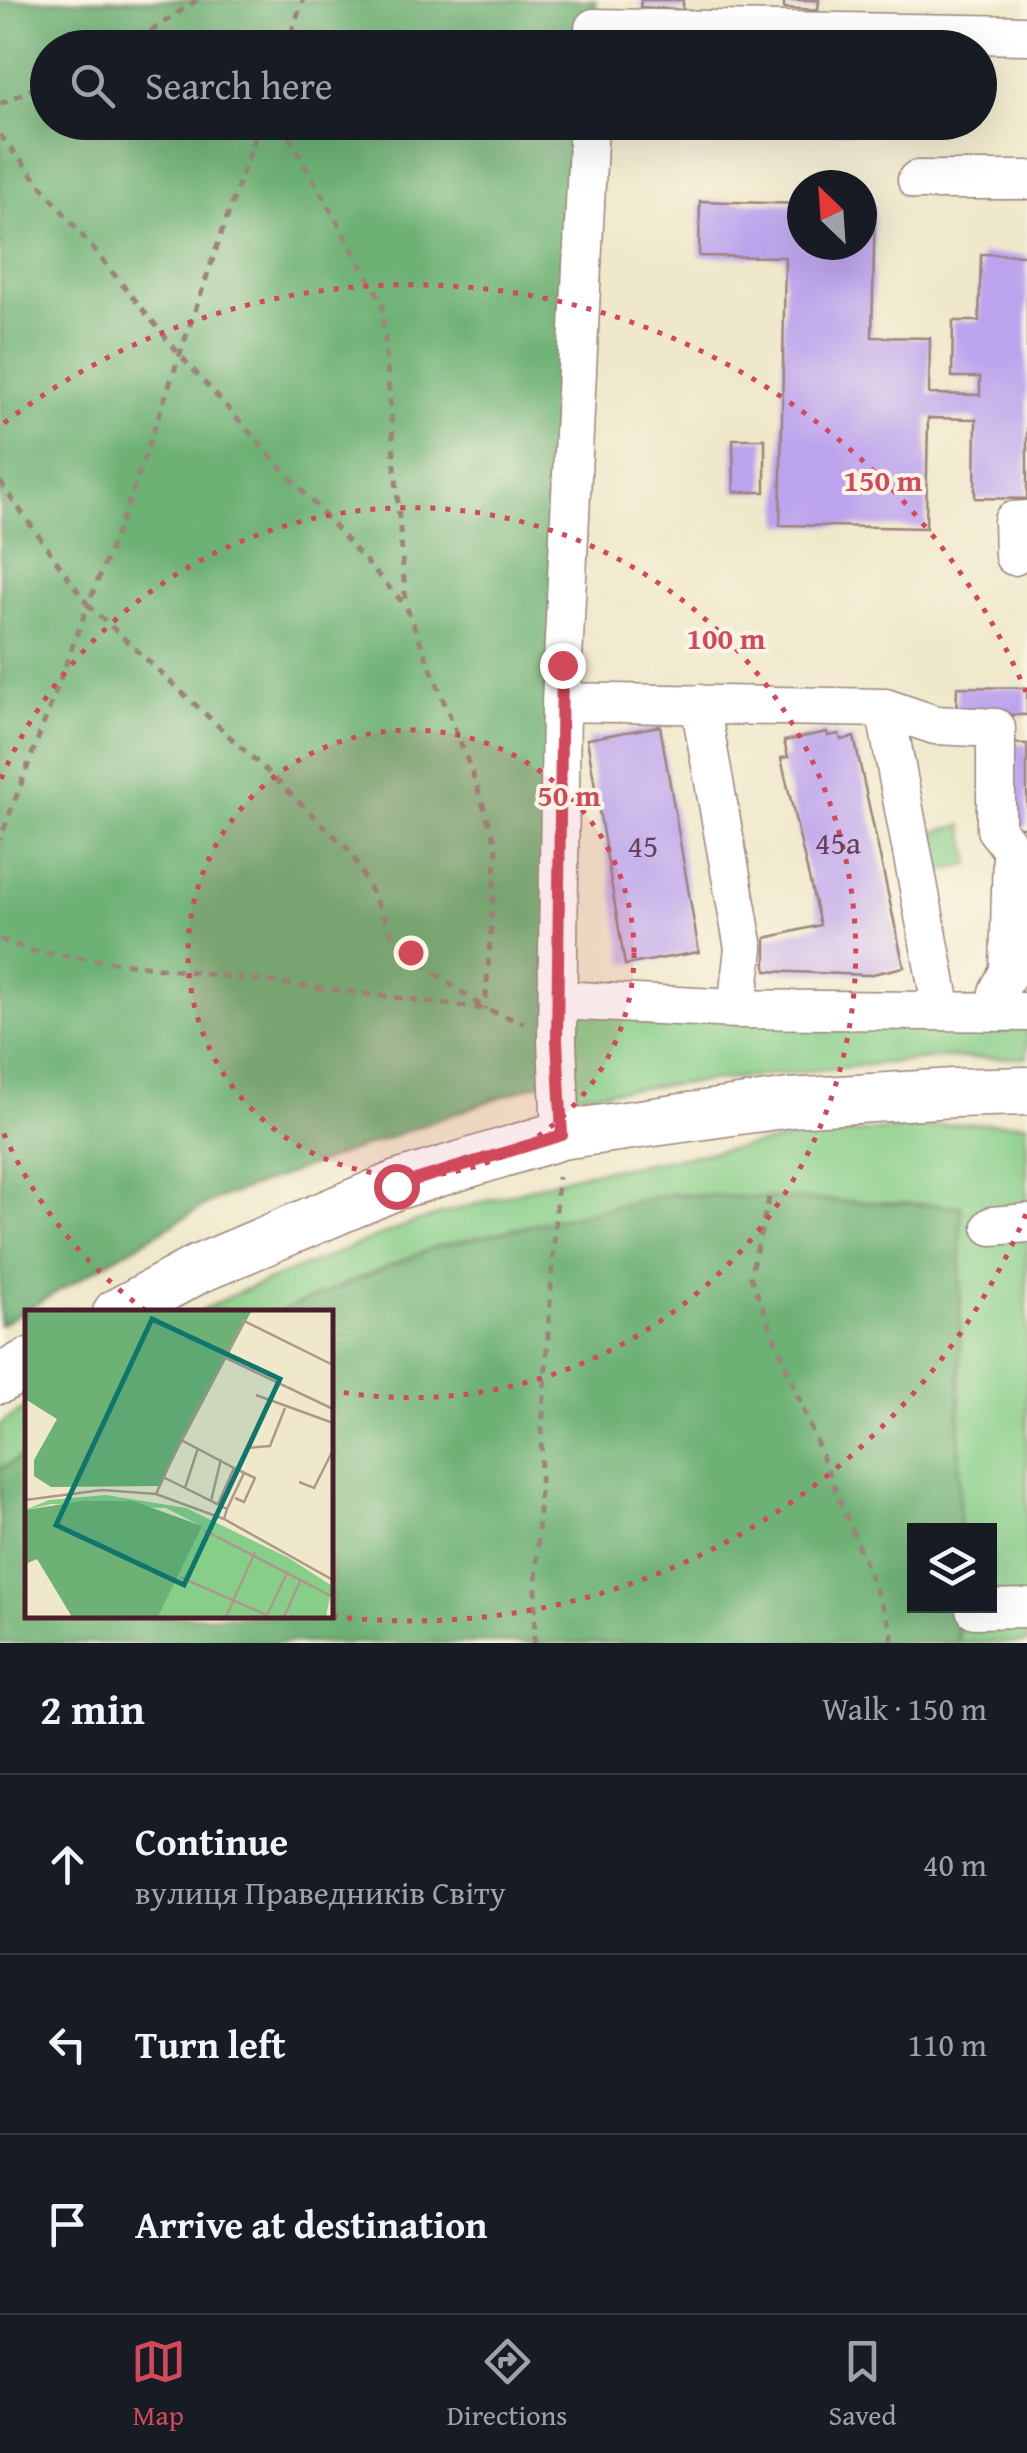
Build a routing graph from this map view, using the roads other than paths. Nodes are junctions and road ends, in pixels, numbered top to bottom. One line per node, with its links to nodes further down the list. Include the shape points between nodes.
1 (594, 25): 2 (street)
2 (791, 30)
3 (997, 35): 4 (street)
4 (1027, 36)
5 (588, 140): 10 (street)
6 (918, 180): 7 (street)
7 (1027, 180)
8 (1027, 520): 9 (street, via 1014,521)
9 (1014, 556)
10 (561, 702): 11 (street); 14 (street)
11 (700, 704): 12 (street); 15 (street, via 744,948)
12 (885, 708): 13 (street, via 934,725); 16 (street)
13 (1011, 728): 17 (street, via 996,829 1012,850 1009,971 998,992)
14 (558, 1000): 15 (street); 19 (street)
15 (737, 1008): 16 (street)
16 (942, 1011): 17 (street)
17 (1012, 1012)
18 (1027, 1091): 19 (main road, via 790,1102)
19 (562, 1135): 20 (main road, via 396,1186 196,1270)
20 (123, 1310)
21 (25, 1365): 22 (main road)
22 (0, 1379)
23 (1027, 1608): 24 (street)
24 (997, 1609)

